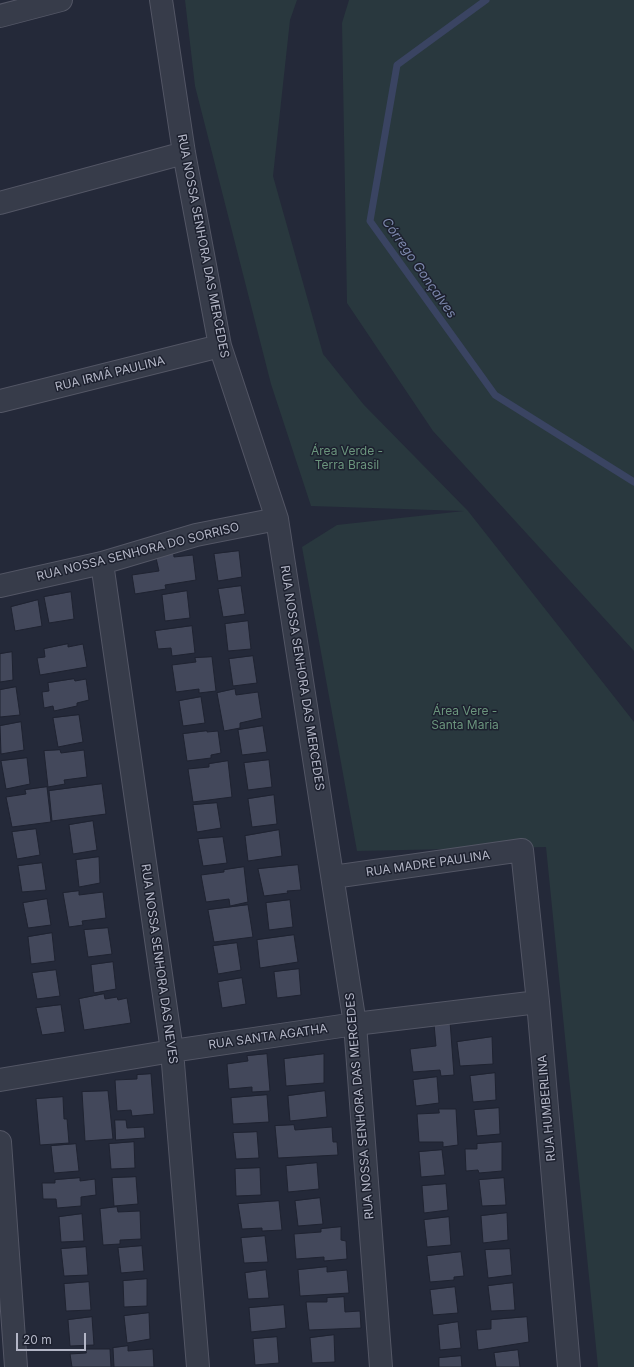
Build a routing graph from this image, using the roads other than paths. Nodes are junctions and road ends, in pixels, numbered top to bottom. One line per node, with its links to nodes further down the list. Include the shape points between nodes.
1 (61, 0): 3 (street)
2 (161, 0): 4 (street, RUA NOSSA SENHORA DAS MERCEDES)
3 (0, 16)
4 (184, 153): 5 (street); 6 (street, RUA NOSSA SENHORA DAS MERCEDES)
5 (0, 203)
6 (220, 346): 7 (street, RUA IRMÃ PAULINA); 8 (street, RUA NOSSA SENHORA DAS MERCEDES)
7 (0, 401)
8 (277, 519): 9 (street, RUA NOSSA SENHORA DO SORRISO, via 196,536); 12 (street, RUA NOSSA SENHORA DAS MERCEDES)
9 (102, 563): 10 (street, RUA NOSSA SENHORA DO SORRISO); 15 (street, RUA NOSSA SENHORA DAS NEVES)
10 (0, 586)
11 (522, 850): 12 (street, RUA MADRE PAULINA); 13 (street, RUA HUMBERLINA)
12 (333, 877): 14 (street, RUA NOSSA SENHORA DAS MERCEDES)
13 (538, 1002): 14 (street, RUA SANTA AGATHA); 21 (street, RUA HUMBERLINA)
14 (356, 1024): 15 (street, RUA SANTA AGATHA); 20 (street, RUA NOSSA SENHORA DAS MERCEDES)
15 (172, 1051): 16 (street, RUA SANTA AGATHA); 19 (street, RUA NOSSA SENHORA DAS NEVES)
16 (0, 1080)
17 (0, 1142): 18 (street)
18 (16, 1367)
19 (198, 1367)
20 (381, 1367)
21 (569, 1367)

